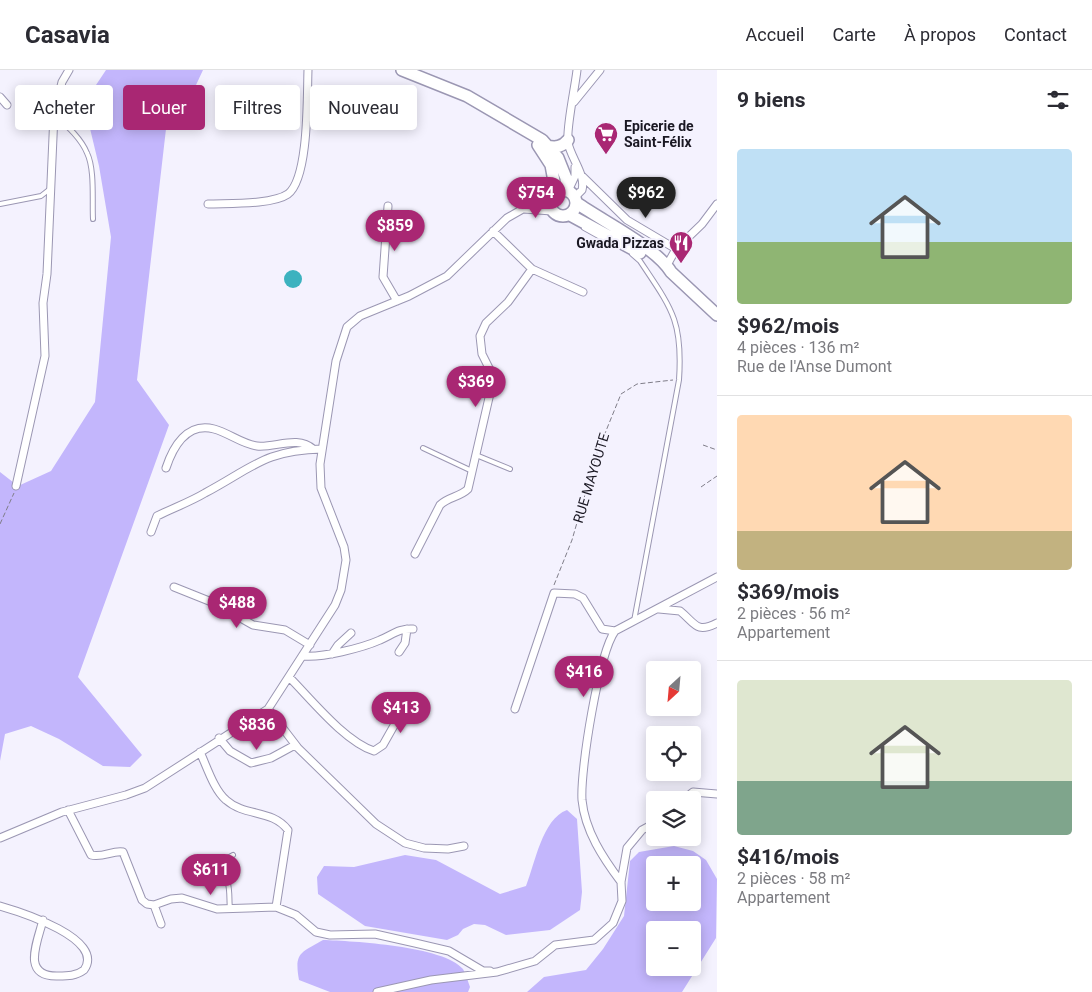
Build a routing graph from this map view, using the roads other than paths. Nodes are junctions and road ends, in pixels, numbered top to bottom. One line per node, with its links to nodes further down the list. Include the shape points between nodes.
1 (69, 70): 6 (street)
2 (308, 70): 20 (street, via 305,150 297,179 289,193 274,199)
3 (402, 70): 12 (main road, via 467,96)
4 (577, 70): 8 (street)
5 (600, 70): 8 (street)
6 (61, 85)
7 (0, 97): 9 (street)
8 (573, 102): 13 (street)
9 (7, 105)
10 (54, 130): 17 (street)
11 (70, 130): 26 (lane, via 87,152 90,163)
12 (532, 135): 14 (main road); 18 (main road)
13 (568, 140): 14 (main road, via 555,148); 15 (street)
14 (547, 146): 18 (main road, via 558,158)
15 (576, 166): 16 (street); 18 (street)
16 (580, 174): 18 (street, via 583,186); 27 (street)
17 (52, 188): 19 (lane, via 41,196); 43 (street, via 43,303 45,356)
18 (566, 195): 23 (street); 24 (main road, via 550,206); 25 (main road); 28 (main road)
19 (0, 204)
20 (208, 204)
21 (717, 204): 30 (street)
22 (388, 206): 34 (street, via 383,277)
23 (521, 209): 24 (street); 29 (street)
24 (552, 211): 25 (main road, via 559,216)
25 (575, 217): 32 (main road); 49 (lane, via 589,232 621,246 640,261 676,320 681,357 679,380)
26 (93, 219)
27 (627, 220): 28 (street); 30 (street)
28 (616, 228): 32 (main road)
29 (493, 231): 31 (street); 34 (street, via 447,276)
30 (676, 249): 32 (street)
31 (532, 269): 33 (street); 39 (street, via 508,302 486,323 480,336 482,354 490,370 491,389)
32 (669, 269): 35 (main road)
33 (582, 292)
34 (397, 301): 38 (street, via 360,316 347,327 336,361)
35 (717, 315)
36 (423, 448): 42 (lane)
37 (313, 449): 38 (street); 40 (street, via 296,442 260,446 214,429 197,428 172,450); 44 (street, via 285,451 263,459 205,494 157,516)
38 (322, 449): 53 (street, via 321,488 342,540 346,560 338,598)
39 (476, 455): 41 (lane); 42 (street)
40 (166, 468)
41 (510, 468)
42 (472, 471): 45 (street, via 468,489 440,505)
43 (16, 486)
44 (151, 532)
45 (415, 554)
46 (717, 577): 48 (street)
47 (174, 587): 53 (street, via 199,596 253,625 286,630)
48 (657, 609): 49 (street); 50 (street, via 680,610 696,628)
49 (634, 621): 51 (street)
50 (717, 623)
51 (615, 631): 60 (street, via 602,629 583,598 576,594 554,593); 71 (street, via 606,647 596,698 586,752 582,800 589,829 600,854)
52 (351, 633): 55 (street)
53 (310, 646): 56 (street)
54 (399, 652): 55 (street, via 410,629)
55 (332, 654): 56 (street)
56 (303, 656): 57 (street)
57 (289, 677): 58 (street, via 341,729 374,751 383,745); 59 (street)
58 (408, 700)
59 (268, 709): 61 (street); 62 (street)
60 (515, 709)
61 (219, 738): 62 (street, via 230,750 251,763 271,758); 63 (street)
62 (296, 745): 69 (street, via 376,824 405,842 424,848)
63 (200, 752): 66 (street, via 145,788); 74 (street, via 225,800 240,809 275,818 288,830)
64 (701, 793): 65 (street)
65 (717, 794)
66 (68, 810): 68 (street); 72 (street, via 91,855 123,852 142,900)
67 (646, 828): 71 (street, via 627,848)
68 (0, 838)
69 (464, 846)
70 (233, 855): 75 (lane, via 221,865 228,884)
71 (621, 882): 78 (street, via 622,901 613,923 594,940 555,945 536,961)
72 (154, 905): 75 (street, via 182,898 217,908); 77 (street)
73 (0, 906): 76 (street)
74 (276, 907): 75 (street); 78 (street, via 296,915 316,932 383,936 448,951 483,970)
75 (230, 908)
76 (43, 920): 76 (street, via 86,950 89,961 84,970 71,976 49,976 38,971 34,956)
77 (162, 924)
78 (497, 972): 79 (street, via 431,980)
79 (377, 992)

